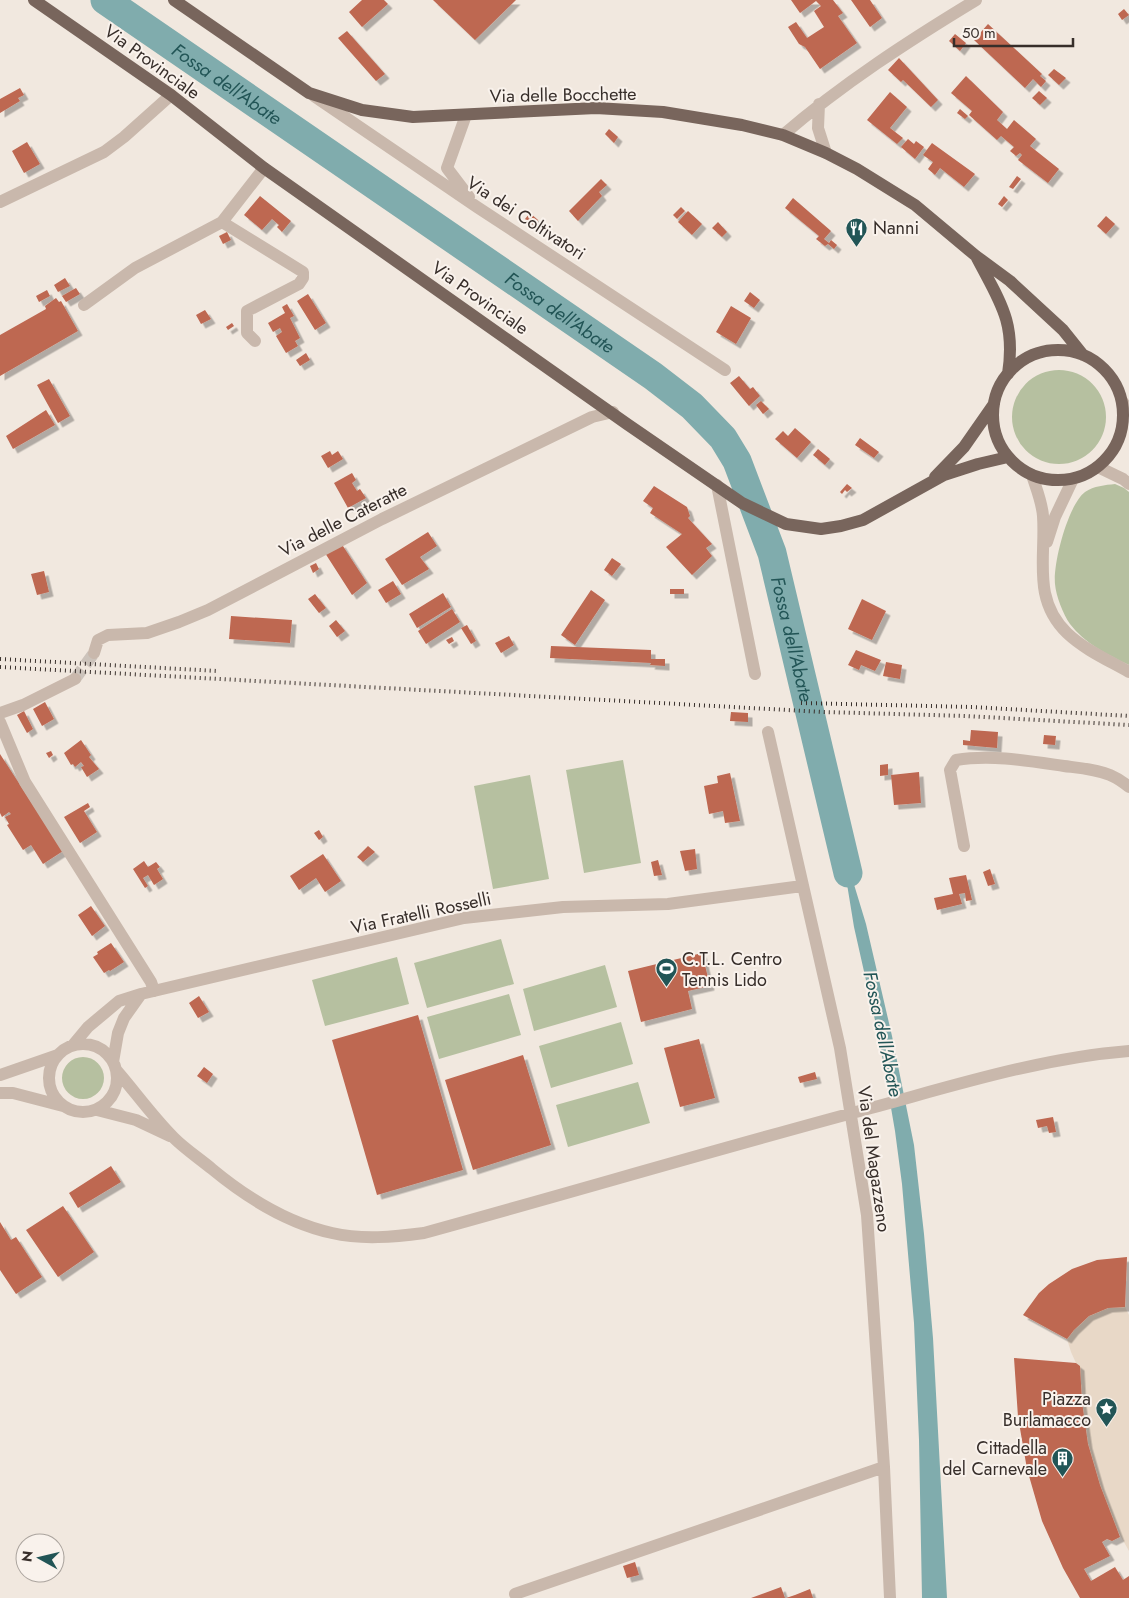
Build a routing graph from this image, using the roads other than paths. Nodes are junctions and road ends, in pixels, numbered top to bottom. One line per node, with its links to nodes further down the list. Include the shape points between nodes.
1 (34, 0): 5 (main road, Via Provinciale)
2 (174, 0): 4 (main road, Via delle Bocchette)
3 (976, 0): 6 (street)
4 (309, 93): 7 (main road, Via delle Bocchette, via 362,110 413,117); 12 (street, Via dei Coltivatori)
5 (171, 95): 10 (main road, Via Provinciale); 11 (street, via 104,152)
6 (819, 104): 8 (street); 9 (street, via 818,128)
7 (466, 114): 8 (main road, Via delle Bocchette, via 596,108 663,112); 12 (street, via 448,168)
8 (783, 135): 9 (main road, Via delle Bocchette)
9 (826, 153): 14 (main road, Via delle Bocchette, via 915,205)
10 (264, 168): 13 (street); 22 (main road, Via Provinciale)
11 (0, 202)
12 (477, 207): 18 (street, Via dei Coltivatori)
13 (222, 222): 15 (street, via 135,268); 16 (street, via 303,272 300,284 247,311 247,332)
14 (976, 256): 17 (main road, Via delle Bocchette, via 1010,281 1063,330); 19 (main road, Via delle Bocchette, via 1007,316 1012,352)
15 (84, 305)
16 (255, 341)
17 (1083, 355): 19 (main road, via 1067,350 1035,354); 21 (main road, via 1108,373)
18 (725, 370)
19 (1008, 374): 20 (main road)
20 (994, 404): 23 (main road, via 998,441); 27 (main road, Via Provinciale, via 964,447)
21 (1125, 406): 24 (main road, via 1119,438 1107,459)
22 (613, 412): 29 (main road, Via Provinciale); 31 (street, Via delle Cateratte, via 592,417 382,518 186,619 148,633 108,635 98,640)
23 (1008, 457): 25 (main road); 27 (main road, Via Provinciale)
24 (1098, 467): 26 (main road); 28 (street)
25 (1032, 475): 26 (main road, via 1045,479); 30 (street, via 1043,514)
26 (1073, 479): 30 (street)
27 (930, 482): 29 (main road, Via Provinciale, via 863,520 821,529 786,524 742,503)
28 (1129, 484)
29 (717, 485): 33 (street)
30 (1043, 554): 32 (street, via 1045,596 1061,626 1081,644)
31 (94, 653)
32 (1129, 672)
33 (755, 674)
34 (75, 679): 35 (street)
35 (0, 713)
36 (0, 722): 41 (street, via 25,782)
37 (768, 732): 40 (street, Via del Magazzeno)
38 (1129, 787): 39 (street, via 1112,775 1097,770 993,759 956,760 950,770)
39 (964, 846)
40 (802, 886): 41 (street, Via Fratelli Rosselli, via 668,904 563,908 464,918); 52 (street, Via del Magazzeno, via 840,1048 867,1216)
41 (154, 991): 42 (street, Via Fratelli Rosselli)
42 (141, 994): 43 (street, Via Fratelli Rosselli, via 120,1001 88,1027); 46 (street, via 118,1033)
43 (73, 1045): 45 (street); 46 (street, via 91,1045 108,1054)
44 (1129, 1051): 51 (street, via 1075,1057 974,1080 424,1233 396,1237 334,1234 310,1227 261,1205)
45 (58, 1055): 47 (street); 49 (street, via 50,1070 50,1088)
46 (115, 1066): 50 (street, via 117,1083 114,1094); 51 (street)
47 (0, 1074)
48 (0, 1093): 49 (street, via 13,1093)
49 (63, 1106): 50 (street, via 74,1112)
50 (97, 1110): 51 (street, via 136,1120)
51 (174, 1138)
52 (884, 1467): 53 (street); 54 (street, Via del Magazzeno)
53 (515, 1594)
54 (890, 1598)

